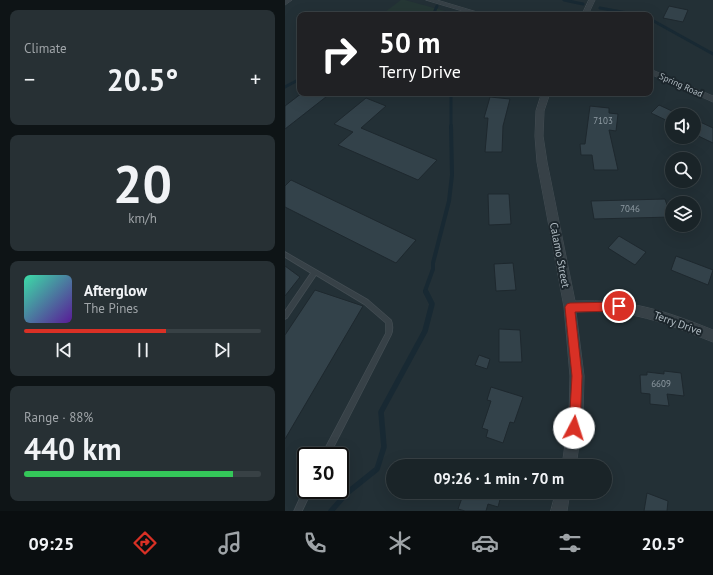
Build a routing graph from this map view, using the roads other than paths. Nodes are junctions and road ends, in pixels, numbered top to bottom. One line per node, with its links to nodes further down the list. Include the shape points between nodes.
1 (289, 0): 4 (street)
2 (429, 0): 5 (street)
3 (593, 0): 6 (street)
4 (285, 3)
5 (473, 12)
6 (587, 12)
7 (653, 72): 9 (street, Spring Road)
8 (545, 96): 12 (street, Calamo Street, via 540,111 542,162)
9 (713, 99)
10 (285, 254): 11 (lane)
11 (315, 272): 13 (lane); 15 (lane, via 366,302 387,319 390,326 389,333)
12 (570, 307): 14 (street, Terry Drive, via 605,306 636,309); 16 (street, Calamo Street, via 577,383 576,416)
13 (285, 316)
14 (713, 336)
15 (330, 447)
16 (570, 459)
17 (303, 499): 19 (lane)
18 (562, 499): 20 (street)
19 (297, 511)
20 (559, 511)

